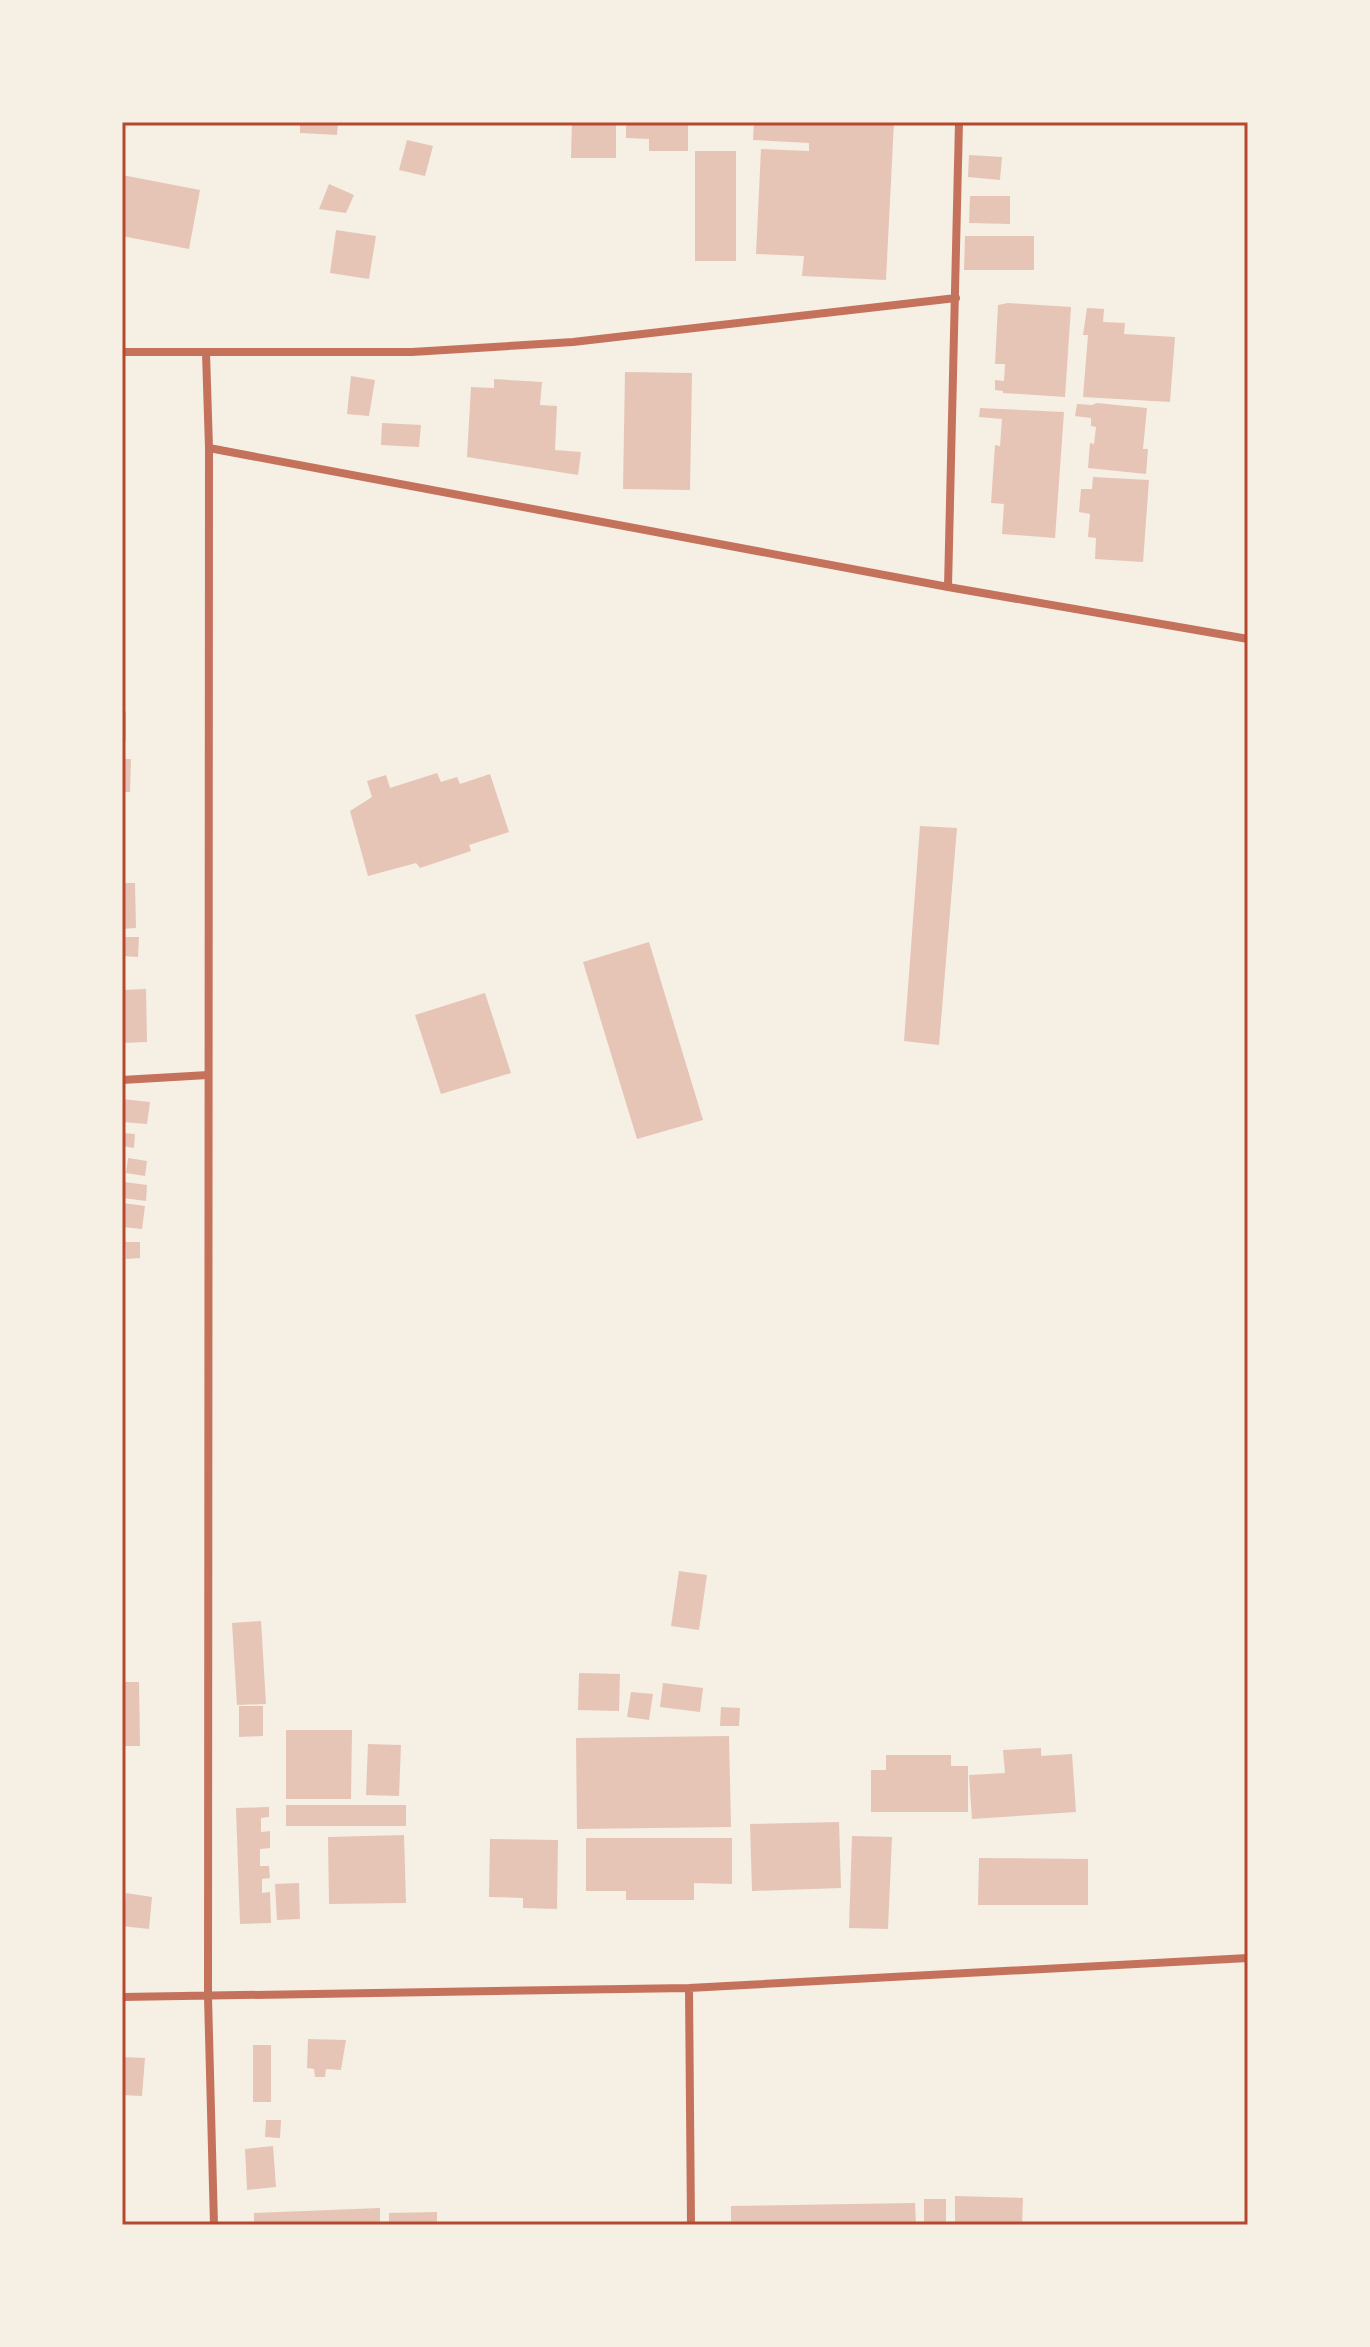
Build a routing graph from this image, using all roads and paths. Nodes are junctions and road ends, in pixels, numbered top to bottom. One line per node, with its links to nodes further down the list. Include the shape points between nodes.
1 (959, 122): 2 (street)
2 (956, 298): 4 (street, via 573,342 412,352); 6 (street)
3 (122, 352): 4 (street)
4 (206, 353): 5 (street)
5 (209, 448): 6 (street); 8 (street)
6 (948, 587): 7 (street)
7 (1248, 639)
8 (208, 1075): 9 (street); 13 (street)
9 (122, 1080)
10 (1248, 1958): 11 (street)
11 (689, 1988): 13 (street); 15 (street)
12 (122, 1997): 13 (street)
13 (208, 1997): 14 (street)
14 (214, 2225)
15 (691, 2225)

